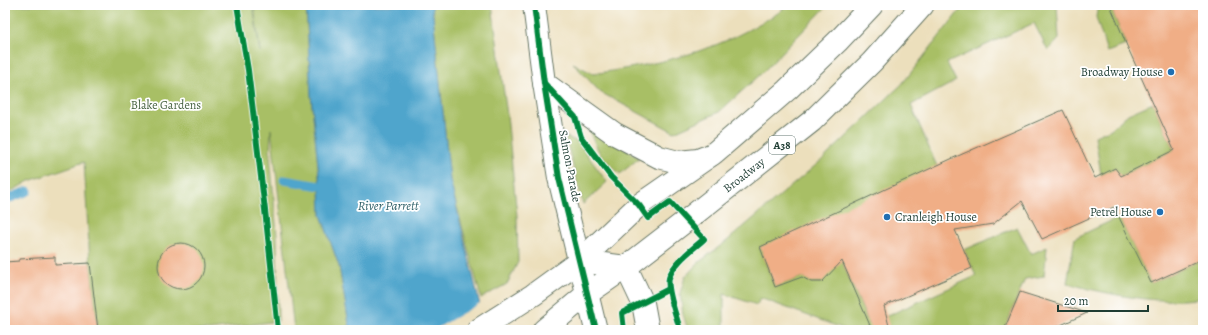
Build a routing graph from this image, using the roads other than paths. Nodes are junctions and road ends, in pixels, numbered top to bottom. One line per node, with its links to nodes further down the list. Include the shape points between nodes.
1 (534, 5): 4 (main road, Salmon Parade)
2 (872, 5): 5 (main road, via 787,90)
3 (923, 5): 7 (main road, Broadway / A38, via 872,62 812,121)
4 (544, 83): 5 (main road, via 615,134 659,157 678,162 698,160); 6 (main road, Salmon Parade, via 559,178)
5 (714, 153): 6 (main road, via 639,205)
6 (580, 261): 7 (main road); 8 (main road, Salmon Parade); 10 (main road)
7 (626, 267): 8 (main road, Broadway / A38); 12 (main road, via 643,303)
8 (587, 294): 9 (main road, Broadway / A38); 11 (main road, Salmon Parade)
9 (550, 329)
10 (478, 330)
11 (596, 330)
12 (648, 330)

